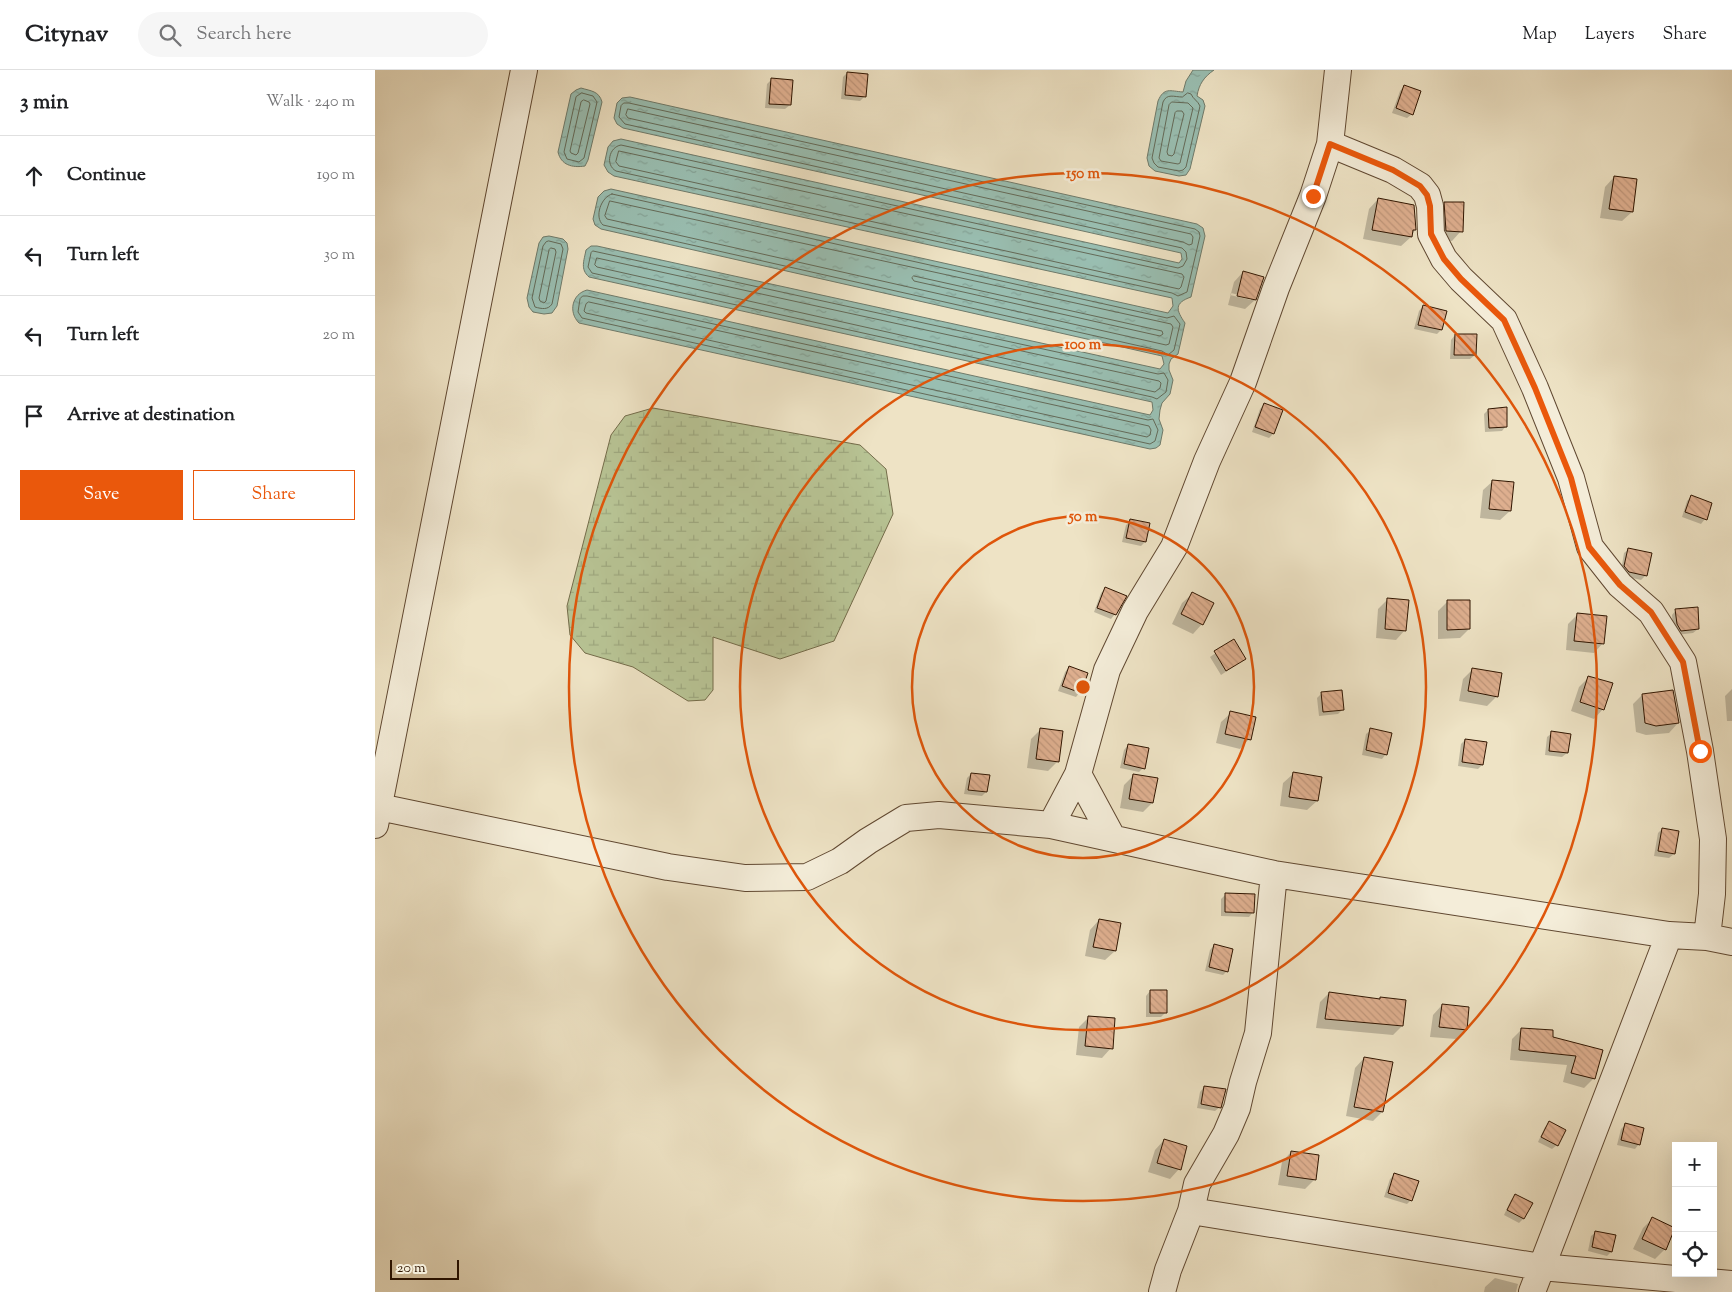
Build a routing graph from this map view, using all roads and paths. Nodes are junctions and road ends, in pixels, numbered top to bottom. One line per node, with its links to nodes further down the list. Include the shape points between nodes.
1 (523, 70): 5 (street)
2 (1338, 70): 3 (street)
3 (1330, 144): 4 (street, via 1243,382 1173,547 1135,611 1107,670); 10 (street, via 1393,170 1420,186 1427,195 1431,234 1444,259 1504,320 1571,478 1589,547 1620,585 1651,612 1683,662 1713,839 1712,894)
4 (1078, 774): 6 (street); 7 (street)
5 (377, 816): 6 (street, via 745,878 807,877 840,861 906,818 939,815)
6 (1051, 825): 7 (street)
7 (1112, 837): 8 (street)
8 (1274, 874): 9 (street); 11 (street, via 1258,1032 1237,1108 1197,1184)
9 (1669, 935): 10 (street); 12 (street)
10 (1720, 940)
11 (1191, 1211): 12 (street); 14 (street)
12 (1541, 1267): 13 (street); 15 (street)
13 (1732, 1284)
14 (1162, 1292)
15 (1532, 1292)

